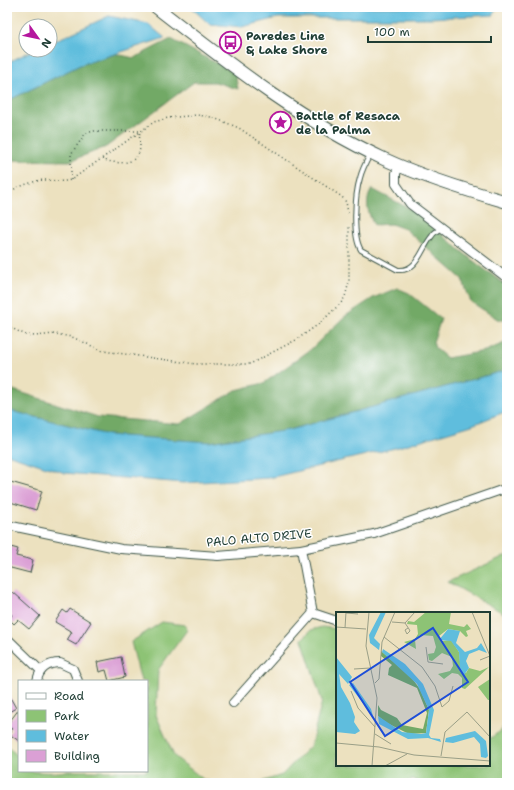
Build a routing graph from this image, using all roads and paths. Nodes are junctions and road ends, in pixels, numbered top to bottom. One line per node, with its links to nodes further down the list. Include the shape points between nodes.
1 (156, 7): 3 (main road, via 267,91)
2 (140, 131): 4 (path); 4 (path, via 139,151 136,156 123,163); 6 (path, via 86,133 71,154); 9 (path, via 154,122 186,116 212,117 227,123 239,128 342,197 346,202)
3 (371, 152): 5 (main road); 11 (lane, via 358,190 356,230 357,244 361,250 398,270 403,270 416,262 432,235)
4 (102, 160): 6 (path)
5 (400, 166): 8 (main road); 11 (street, via 396,173 396,184 401,192 410,204)
6 (71, 180): 7 (path, via 30,183)
7 (7, 192)
8 (507, 202)
9 (348, 216)
10 (348, 221): 13 (path, via 349,282 341,303 301,337 250,364 196,364 103,351 68,336 26,335)
11 (442, 228): 12 (street)
12 (507, 278)
13 (7, 326)
14 (507, 488): 16 (street, PALO ALTO DRIVE, via 374,534)
15 (7, 525): 16 (street, PALO ALTO DRIVE, via 121,549 218,556)
16 (301, 549): 17 (street)
17 (313, 613): 18 (street); 23 (street)
18 (336, 620)
19 (7, 638): 20 (street)
20 (41, 671): 21 (street); 22 (street, via 53,663 60,663 73,669)
21 (37, 680)
22 (78, 680)
23 (233, 704)

